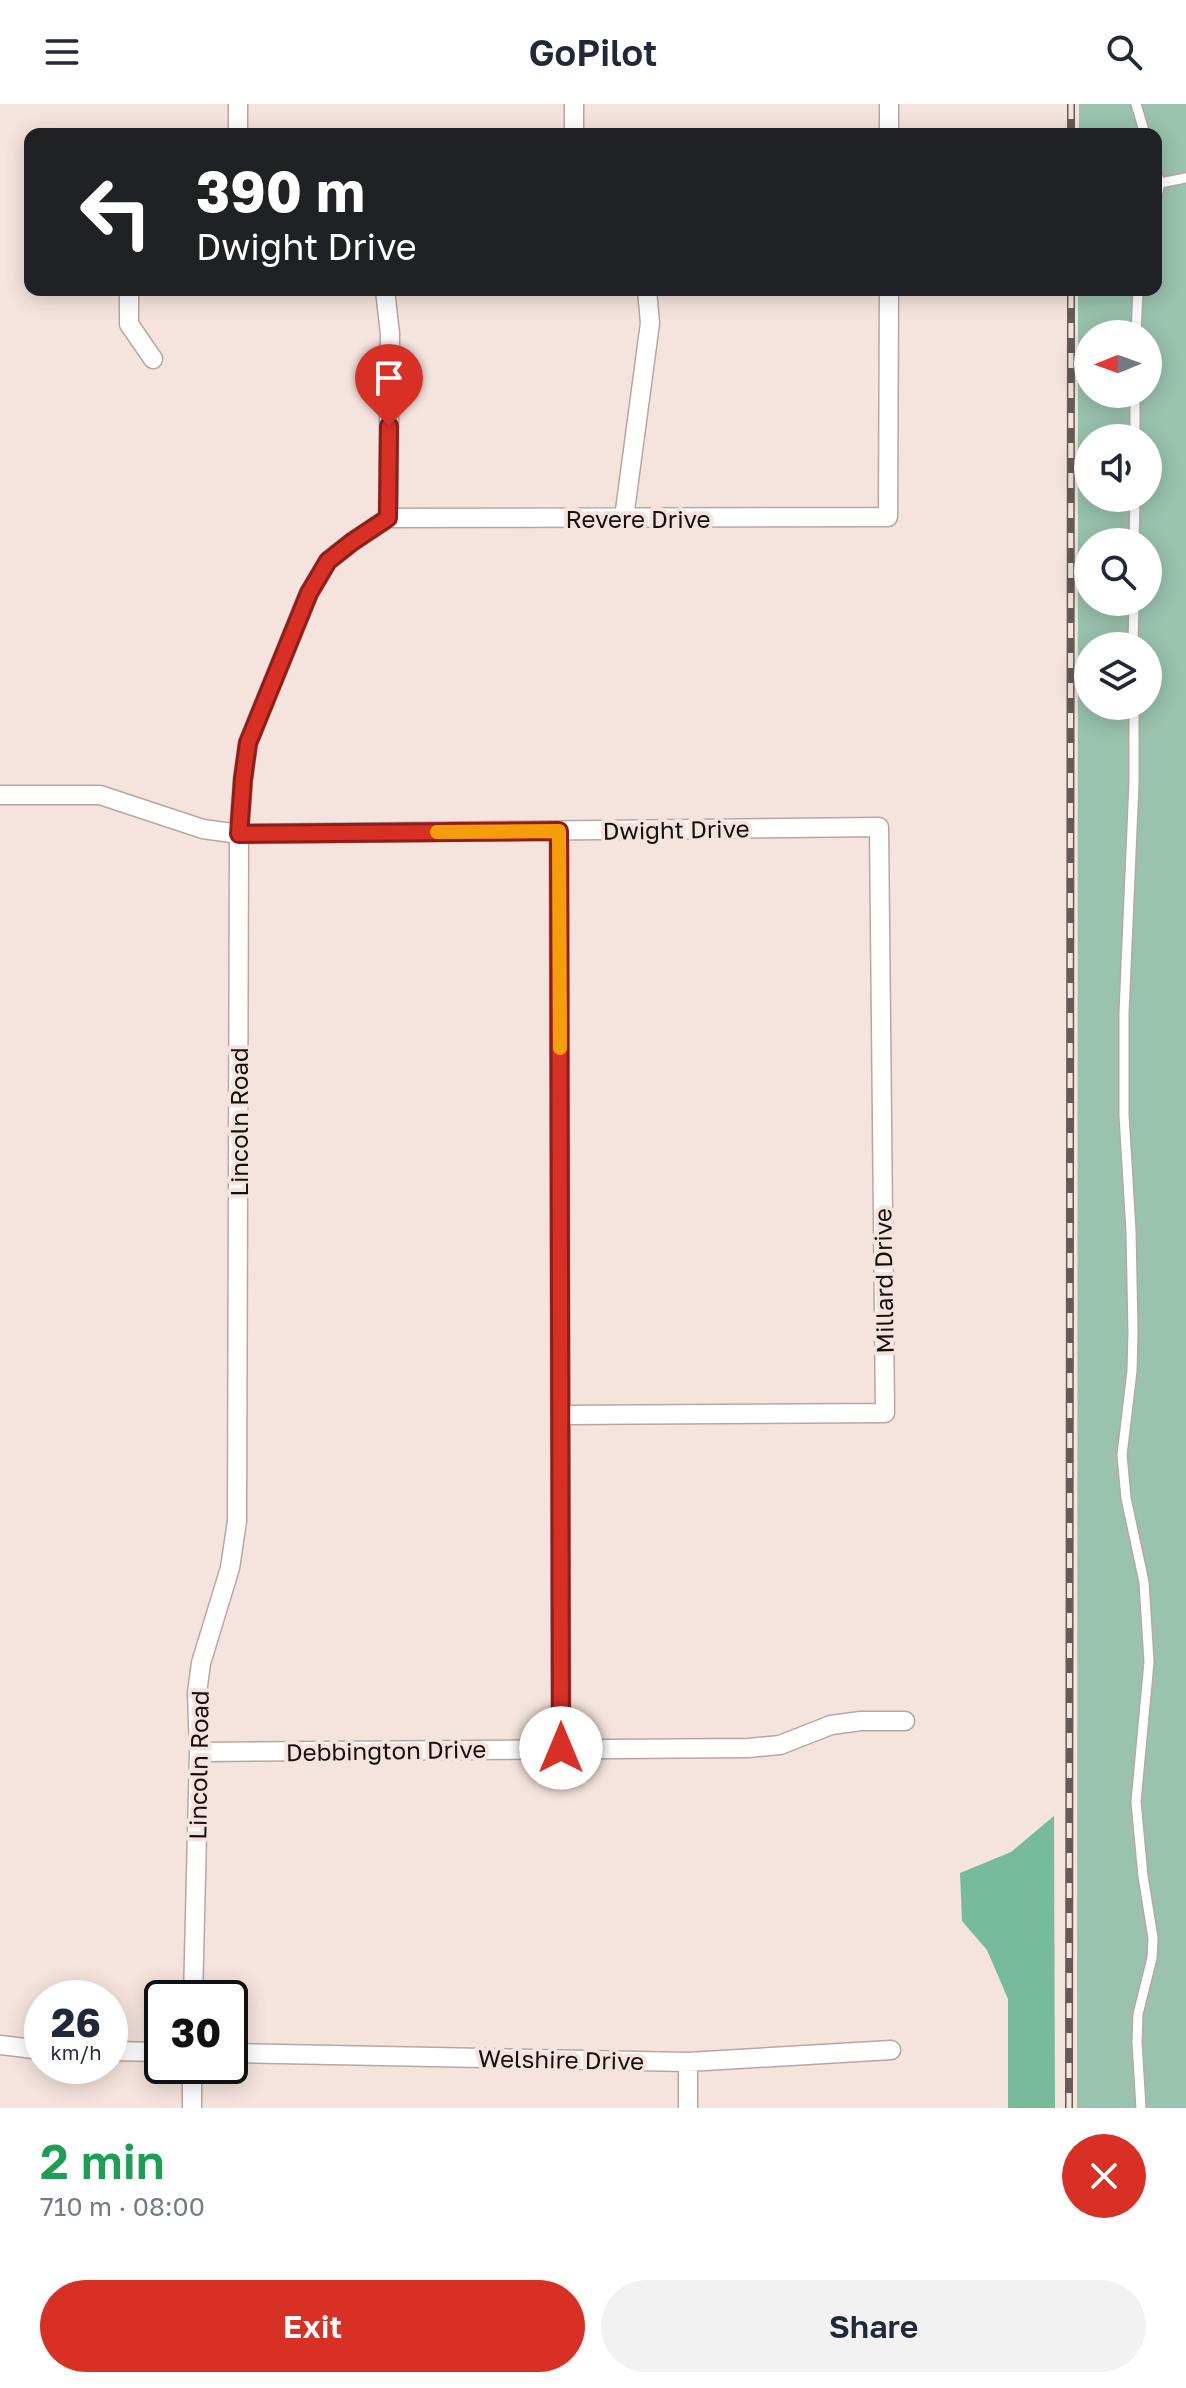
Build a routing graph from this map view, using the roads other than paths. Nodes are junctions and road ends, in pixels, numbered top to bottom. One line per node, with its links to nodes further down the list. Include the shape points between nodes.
1 (238, 104): 5 (street)
2 (574, 104): 6 (street)
3 (889, 104): 7 (street)
4 (1136, 104): 8 (lane)
5 (238, 128)
6 (574, 128)
7 (889, 128)
8 (1143, 128)
9 (1186, 178): 10 (lane)
10 (1162, 183)
11 (129, 296): 17 (street, via 129,324)
12 (386, 296): 18 (street)
13 (648, 296): 19 (street, via 650,323)
14 (889, 296): 19 (street, Revere Drive, via 888,517)
15 (1138, 296): 16 (lane)
16 (1137, 320)
17 (153, 359)
18 (388, 518): 19 (street, Revere Drive); 24 (street, Lincoln Road, via 328,561 309,593 248,743)
19 (624, 518)
20 (1134, 720): 38 (lane, via 1124,1013 1133,1332 1122,1455 1144,1582 1149,1662 1136,1802 1153,1938 1138,2014)
21 (0, 795): 24 (street, Dwight Drive, via 100,795 203,829)
22 (879, 827): 23 (street, Dwight Drive); 25 (street, Millard Drive, via 885,1413)
23 (559, 831): 24 (street, Dwight Drive); 25 (street)
24 (239, 834): 28 (street, Lincoln Road, via 237,1521 230,1568 201,1663)
25 (562, 1415): 27 (street)
26 (905, 1721): 27 (street, Debbington Drive, via 831,1725 780,1745 748,1748)
27 (561, 1748): 28 (street, Debbington Drive)
28 (199, 1752): 29 (street, Lincoln Road)
29 (193, 1980)
30 (0, 2045): 31 (street)
31 (24, 2048)
32 (891, 2050): 34 (street, Welshire Drive)
33 (248, 2053): 34 (street, Welshire Drive)
34 (688, 2062): 37 (street)
35 (192, 2084): 36 (street)
36 (192, 2108)
37 (688, 2108)
38 (1141, 2108)

